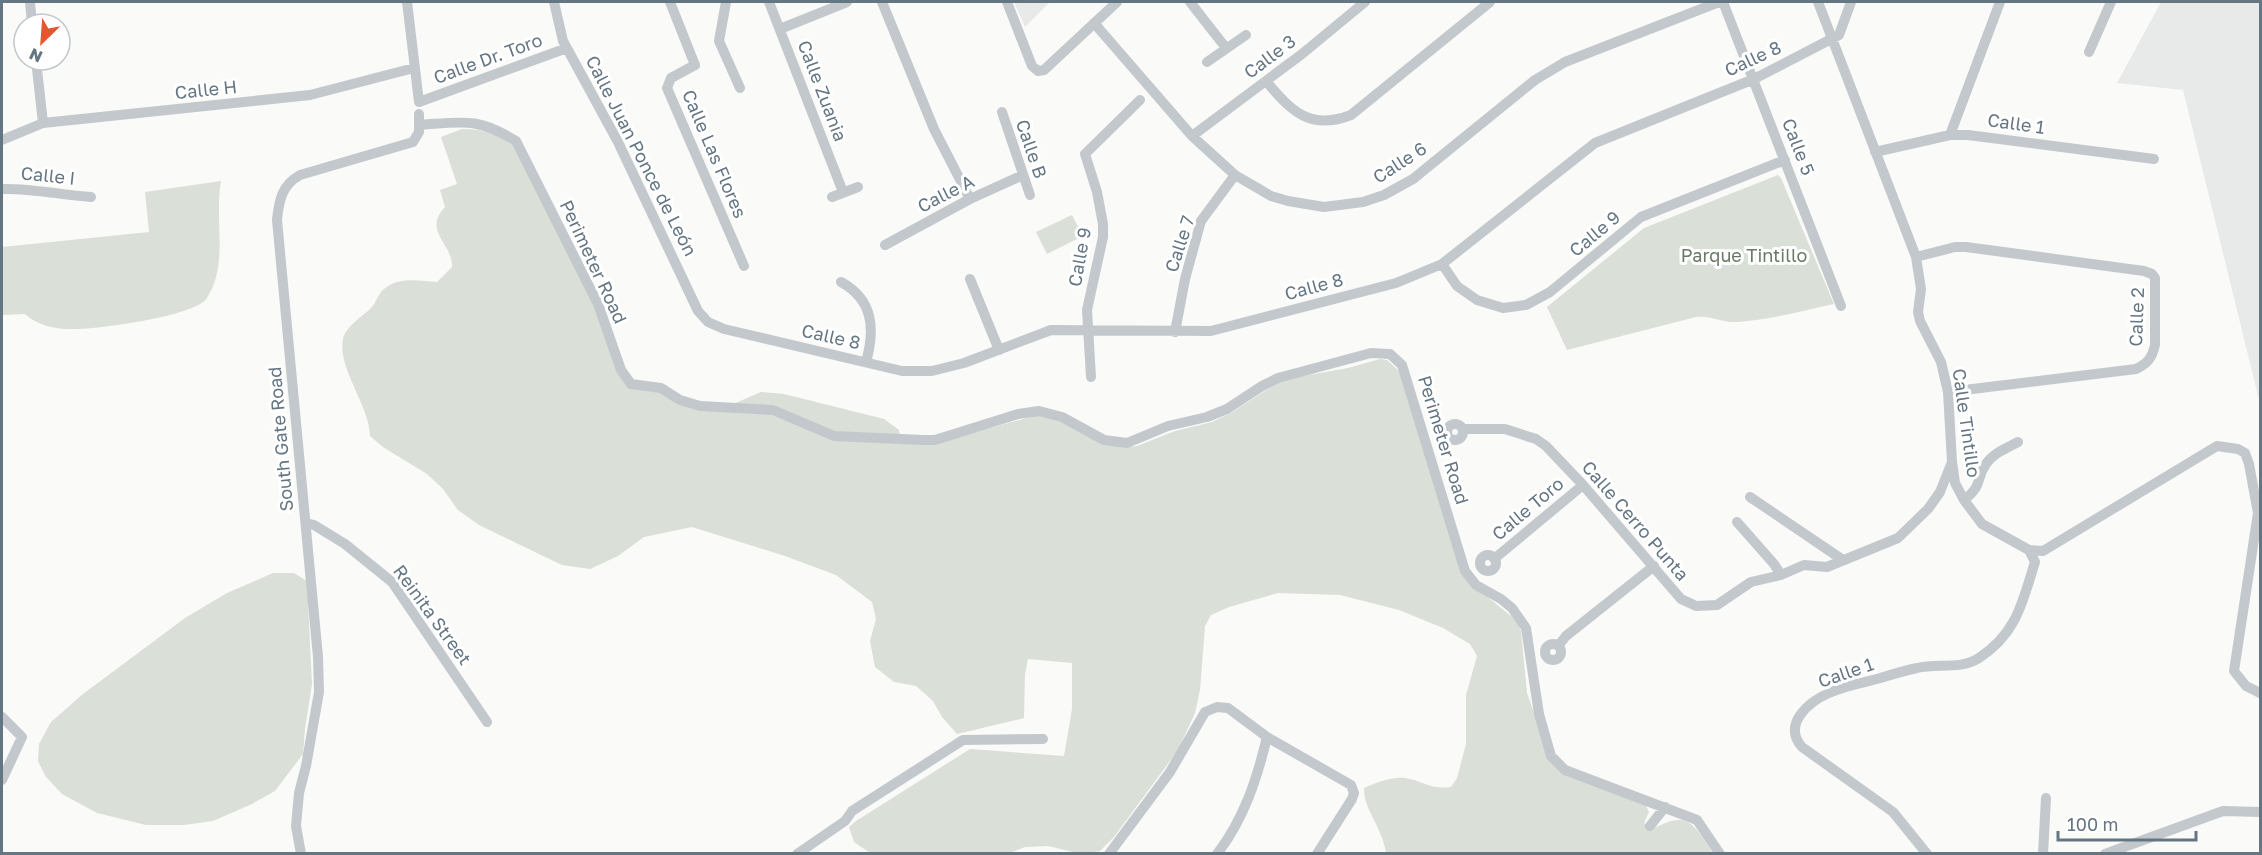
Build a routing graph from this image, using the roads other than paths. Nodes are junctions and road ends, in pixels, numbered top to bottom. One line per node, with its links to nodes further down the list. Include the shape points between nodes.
1 (407, 2): 26 (street)
2 (554, 2): 22 (street, Calle Juan Ponce de León)
3 (670, 2): 53 (street, Calle Las Flores, via 695,65 671,78 667,88)
4 (726, 2): 30 (street, via 719,41)
5 (769, 2): 19 (street, Calle Zuania)
6 (847, 2): 19 (street)
7 (882, 2): 49 (street, via 934,129)
8 (1007, 2): 18 (street, via 1032,66 1038,71 1044,70)
9 (1117, 2): 18 (street)
10 (1190, 2): 23 (street)
11 (1365, 2): 29 (street, Calle 3)
12 (1490, 2): 29 (street, via 1351,115 1340,119 1322,122 1302,116)
13 (1721, 2): 28 (street, Calle 5); 42 (street, Calle 6, via 1565,62 1535,80 1413,179 1384,195 1339,206 1305,205 1271,196)
14 (1818, 2): 21 (street, Calle Tintillo)
15 (1851, 2): 21 (street, Calle 8, via 1839,35)
16 (2000, 2): 35 (street)
17 (2111, 2): 24 (street)
18 (1094, 23): 36 (street, Calle 6)
19 (780, 29): 45 (street, Calle Zuania)
20 (1246, 35): 23 (street)
21 (1831, 39): 28 (street, Calle 8); 38 (street, Calle Tintillo)
22 (567, 48): 26 (street, Calle Dr. Toro, via 420,102); 57 (street, Calle Juan Ponce de León, via 618,142 698,310)
23 (1226, 48): 25 (street)
24 (2089, 52)
25 (1207, 62)
26 (414, 68): 34 (street, Calle H, via 310,95)
27 (38, 72): 34 (street)
28 (1754, 79): 40 (street, Calle 5); 52 (street, Calle 8, via 1595,143)
29 (1266, 81): 36 (street, Calle 3)
30 (740, 88)
31 (1140, 100): 58 (street, Calle 9, via 1085,154 1102,211 1102,237 1087,310)
32 (1002, 112): 41 (street, Calle B)
33 (419, 120): 71 (street, South Gate Road, via 413,142 300,175 286,184 281,196 278,220); 85 (street, Perimeter Road, via 470,121 495,128 516,141 598,304 626,378 631,384 661,388 700,406 773,410 841,437 923,440 1039,411 1062,417 1104,440 1127,443 1227,409 1278,378 1371,353 1390,354 1402,365 1465,571 1476,585 1512,608 1526,628 1539,714 1551,756 1565,770)
34 (44, 123): 37 (street, Calle H)
35 (1950, 135): 38 (street, Calle 1); 39 (street, Calle 1)
36 (1192, 136): 42 (street, Calle 6)
37 (2, 140)
38 (1875, 152): 51 (street, Calle Tintillo)
39 (2154, 159)
40 (1785, 160): 52 (street, Calle 9, via 1641,217 1550,292 1526,305 1503,308 1477,300 1457,286); 56 (street, Calle 5)
41 (1023, 175): 46 (street, Calle B); 49 (street, Calle A)
42 (1235, 175): 59 (street, Calle 7, via 1201,221)
43 (858, 187): 45 (street)
44 (2, 189): 47 (street, Calle I)
45 (843, 192): 48 (street)
46 (1030, 195)
47 (91, 197)
48 (832, 197)
49 (970, 199): 50 (street, Calle A)
50 (885, 245)
51 (1916, 256): 63 (street, Calle Tintillo, via 1920,272 1920,321 1941,362); 63 (street, Calle 2, via 1966,248 2144,270 2155,278 2155,345 2153,355 2144,365)
52 (1442, 264): 59 (street, Calle 8, via 1396,283 1229,327)
53 (744, 266)
54 (970, 279): 60 (street)
55 (841, 282): 61 (street, via 853,288 870,320 872,340)
56 (1841, 306)
57 (708, 322): 61 (street, Calle 8)
58 (1088, 329): 59 (street, Calle 8); 60 (street, Calle 8, via 1051,330); 62 (street, Calle 9)
59 (1175, 332)
60 (999, 350): 61 (street, Calle 8, via 932,371 902,371)
61 (866, 362)
62 (1092, 377)
63 (1948, 392): 66 (street, Calle Tintillo)
64 (1463, 429): 67 (street, Calle Cerro Punta, via 1505,429 1536,439)
65 (2018, 442): 69 (street, via 1994,454 1977,490)
66 (1952, 462): 69 (street, Calle Tintillo); 74 (street, Calle Cerro Punta, via 1940,492 1913,525 1898,538)
67 (1583, 485): 73 (street, Calle Toro); 75 (street, Calle Cerro Punta)
68 (1750, 497): 74 (street)
69 (1964, 500): 72 (street, Calle Tintillo, via 1982,524)
70 (1737, 522): 76 (street)
71 (306, 523): 80 (street, Reinita Street, via 345,544 392,582); 89 (street, South Gate Road, via 319,692 299,793 296,826)
72 (2029, 550): 78 (street, via 2043,551 2217,446 2238,448 2249,464 2258,513 2234,671 2246,686); 94 (street, Calle 1, via 2035,562 2014,624 1980,657 1967,664 1918,667 1830,692 1802,711 1797,719 1796,741 1893,812)
73 (1494, 559)
74 (1843, 560): 76 (street, Calle Cerro Punta, via 1827,567 1804,565)
75 (1654, 566): 76 (street, Calle Cerro Punta, via 1681,599 1702,607 1722,603 1751,582); 77 (street)
76 (1781, 575)
77 (1558, 646)
78 (2260, 693)
79 (2, 717): 83 (street, via 22,737)
80 (487, 722)
81 (1268, 737): 90 (street, via 1228,708 1204,712 1170,772); 91 (street, via 1249,797); 92 (street, via 1351,785 1352,799)
82 (1043, 739): 88 (street, via 963,740 852,811 845,821)
83 (2, 780)
84 (2046, 798): 95 (street)
85 (1665, 807): 87 (street); 93 (street, Perimeter Road, via 1697,820)
86 (2260, 810): 96 (street, via 2223,811)
87 (1650, 826)
88 (801, 852)
89 (301, 854)
90 (1108, 854)
91 (1217, 854)
92 (1317, 854)
93 (1720, 854)
94 (1927, 854)
95 (2043, 854)
96 (2105, 854)

